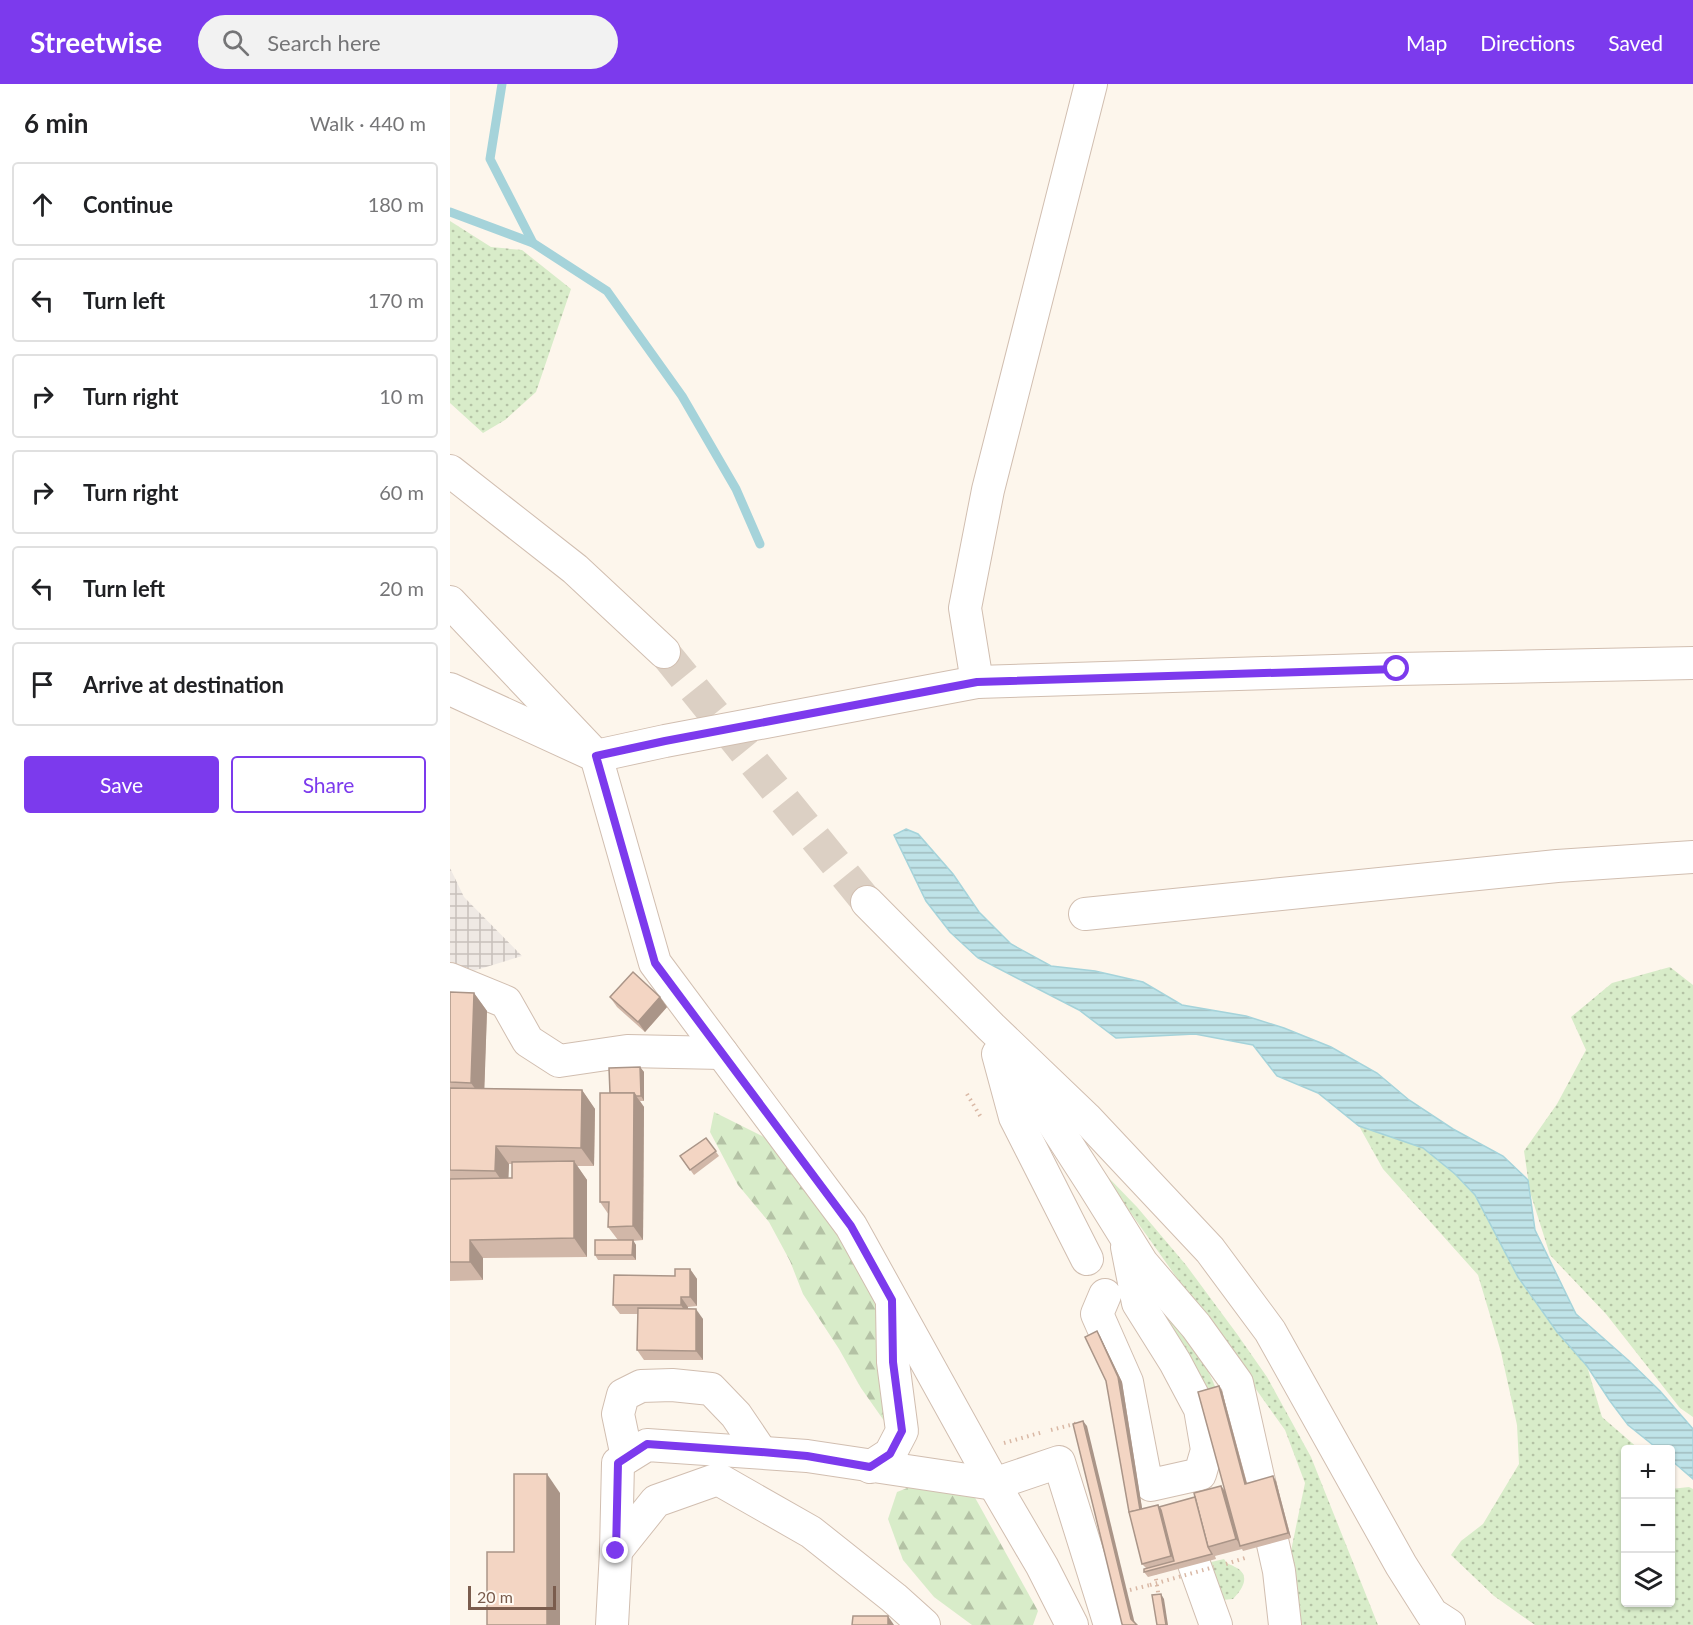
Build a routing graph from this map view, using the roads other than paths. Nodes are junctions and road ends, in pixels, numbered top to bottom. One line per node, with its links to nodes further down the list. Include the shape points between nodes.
1 (1091, 84): 6 (street, via 988,490 965,608)
2 (450, 471): 4 (street, via 575,569)
3 (450, 602): 8 (street)
4 (664, 652)
5 (1693, 663): 6 (street)
6 (977, 682): 8 (street)
7 (450, 689): 8 (street)
8 (596, 756): 14 (street, via 655,963)
9 (1693, 857): 11 (street, via 1557,866)
10 (867, 902): 13 (street)
11 (1085, 914)
12 (450, 979): 14 (street, via 506,1002 528,1041 559,1060 627,1052)
13 (991, 1027): 15 (street); 16 (street, via 1015,1117); 33 (street, via 1086,1118 1210,1250 1270,1331 1432,1614)
14 (722, 1053): 18 (street, via 851,1226)
15 (1125, 1234): 22 (street, via 1138,1303 1200,1409 1207,1450 1200,1474); 32 (street, via 1142,1263 1196,1326 1237,1383 1279,1571)
16 (1087, 1259)
17 (1105, 1295): 22 (street, via 1097,1314 1127,1382 1146,1481 1151,1485)
18 (892, 1300): 21 (street, via 893,1362 902,1431 890,1454); 23 (street)
19 (761, 1452): 20 (street, via 647,1444); 20 (street, via 736,1415 711,1389 641,1386 623,1395 618,1414); 21 (street)
20 (627, 1457): 25 (street, via 618,1463)
21 (870, 1467): 23 (street)
22 (1165, 1481): 31 (street)
23 (994, 1484): 24 (street, via 1059,1462); 26 (street)
24 (1087, 1550): 26 (street); 27 (street)
25 (616, 1551): 29 (street); 30 (street, via 656,1502 718,1479 811,1532)
26 (1042, 1566): 28 (street)
27 (1114, 1609): 28 (street)
28 (1071, 1624)
29 (612, 1625)
30 (924, 1625)
31 (1216, 1625)
32 (1285, 1625)
33 (1449, 1625)

